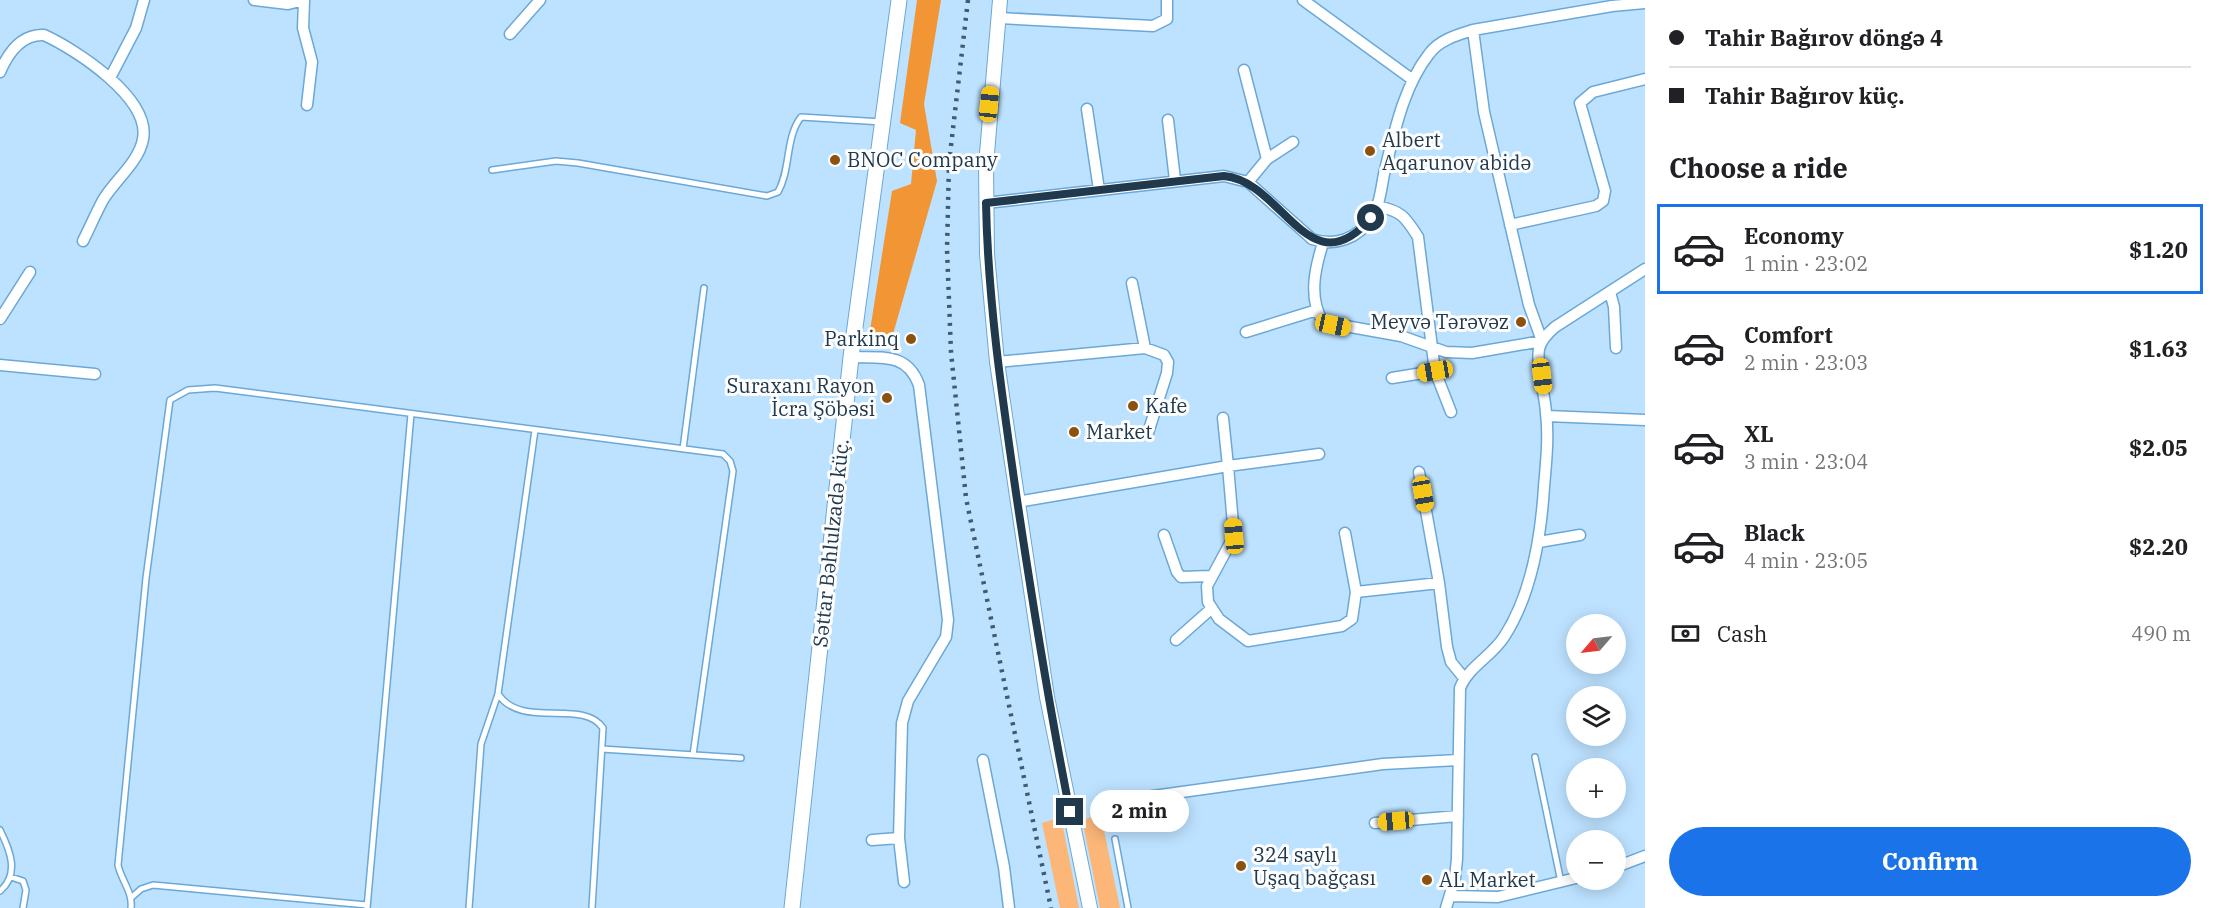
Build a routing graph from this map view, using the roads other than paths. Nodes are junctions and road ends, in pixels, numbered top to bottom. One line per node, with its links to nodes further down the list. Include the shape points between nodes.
1 (144, 0): 15 (street)
2 (254, 0): 3 (street, via 279,4)
3 (304, 0): 18 (street, via 303,28 312,62)
4 (540, 0): 12 (street)
5 (899, 0): 21 (main road, Səttar Bəhlulzadə küç.)
6 (1000, 0): 10 (street)
7 (1167, 0): 10 (street, via 1167,19 1154,26)
8 (1303, 0): 16 (street)
9 (1645, 3): 11 (street)
10 (999, 18): 28 (street, via 989,104)
11 (1473, 30): 16 (street, via 1437,45); 30 (street, via 1484,112)
12 (510, 34)
13 (1244, 70): 23 (street)
14 (0, 72): 15 (street, via 13,48 36,35 44,35)
15 (110, 78): 31 (street, via 136,106 143,139 104,199)
16 (1413, 80): 29 (street)
17 (1645, 80): 30 (street, via 1593,92 1580,103 1605,191 1603,201 1596,206)
18 (307, 105)
19 (1087, 109): 27 (street)
20 (1168, 120): 25 (street)
21 (884, 122): 24 (lane, via 801,117 794,126 783,184 778,192 767,196 578,162 556,161); 45 (main road, Səttar Bəhlulzadə küç.)
22 (1293, 142): 23 (street)
23 (1267, 159): 26 (street)
24 (492, 170)
25 (1175, 180): 26 (street, via 1224,176); 27 (street)
26 (1248, 182): 32 (street, via 1303,232)
27 (1099, 190): 28 (street)
28 (986, 203): 46 (street)
29 (1377, 206): 32 (street, via 1356,233 1340,242); 43 (street, via 1396,209 1418,237)
30 (1510, 225): 41 (street)
31 (83, 241)
32 (1323, 243): 38 (street, via 1315,267)
33 (1645, 269): 37 (street)
34 (30, 272): 39 (street)
35 (1132, 284): 42 (street)
36 (704, 288): 58 (lane)
37 (1610, 292): 41 (street, via 1555,327); 44 (street)
38 (1317, 310): 40 (street); 43 (street, via 1323,322 1401,336)
39 (0, 319)
40 (1246, 333)
41 (1542, 341): 43 (street, via 1462,353); 53 (street, via 1539,356)
42 (1145, 348): 46 (street); 57 (street, via 1164,355 1168,362)
43 (1431, 348): 48 (street)
44 (1616, 348)
45 (851, 357): 84 (street, via 901,361 915,373 948,620 946,636 908,701 902,723); 102 (main road, Səttar Bəhlulzadə küç.)
46 (997, 362): 62 (street)
47 (0, 365): 49 (street)
48 (1435, 371): 50 (street); 51 (street)
49 (95, 374)
50 (1392, 378)
51 (1451, 412)
52 (411, 414): 56 (lane); 95 (lane, via 215,388 188,390 170,400 146,578 118,865); 97 (lane)
53 (1547, 416): 55 (street); 66 (street)
54 (1223, 418): 60 (street)
55 (1645, 420)
56 (535, 430): 58 (lane); 73 (lane)
57 (1148, 433)
58 (683, 449): 75 (lane, via 723,454 733,471)
59 (1319, 454): 60 (street)
60 (1228, 466): 62 (street); 67 (street, via 1234,536)
61 (1419, 472): 68 (street)
62 (1017, 502): 104 (street, via 1047,697)
63 (1345, 533): 69 (street)
64 (1164, 535): 67 (street, via 1181,577)
65 (1580, 535): 66 (street)
66 (1539, 542): 72 (street, via 1506,635 1488,658)
67 (1211, 576): 70 (street, via 1207,586)
68 (1439, 583): 69 (street); 72 (street, via 1447,647 1451,662)
69 (1356, 592): 70 (street, via 1352,619 1342,626 1258,641 1238,636)
70 (1211, 609): 71 (street)
71 (1176, 640)
72 (1464, 678): 79 (street, via 1459,703)
73 (498, 694): 74 (lane, via 515,710 598,720 603,728); 100 (lane, via 481,744)
74 (602, 749): 75 (lane); 101 (lane)
75 (693, 755): 76 (lane)
76 (741, 758)
77 (1535, 758): 92 (lane)
78 (983, 760): 103 (street)
79 (1458, 760): 80 (street, via 1383,764); 81 (street)
80 (1146, 797)
81 (1458, 816): 82 (street); 94 (street)
82 (1375, 823)
83 (0, 830): 89 (lane, via 10,853)
84 (899, 838): 86 (street); 91 (street)
85 (1115, 839): 105 (lane)
86 (872, 840)
87 (1645, 856): 88 (street)
88 (1626, 863)
89 (11, 877): 93 (lane); 98 (lane, via 23,881)
90 (1566, 881): 92 (street)
91 (904, 882)
92 (1561, 882): 96 (street)
93 (0, 891)
94 (1451, 896): 96 (street); 106 (street)
95 (132, 897): 97 (lane, via 153,885); 99 (lane)
96 (1481, 903)
97 (367, 906)
98 (23, 908)
99 (131, 908)
100 (469, 908)
101 (592, 908)
102 (792, 908)
103 (1010, 908)
104 (1090, 908)
105 (1128, 908)
106 (1446, 908)

